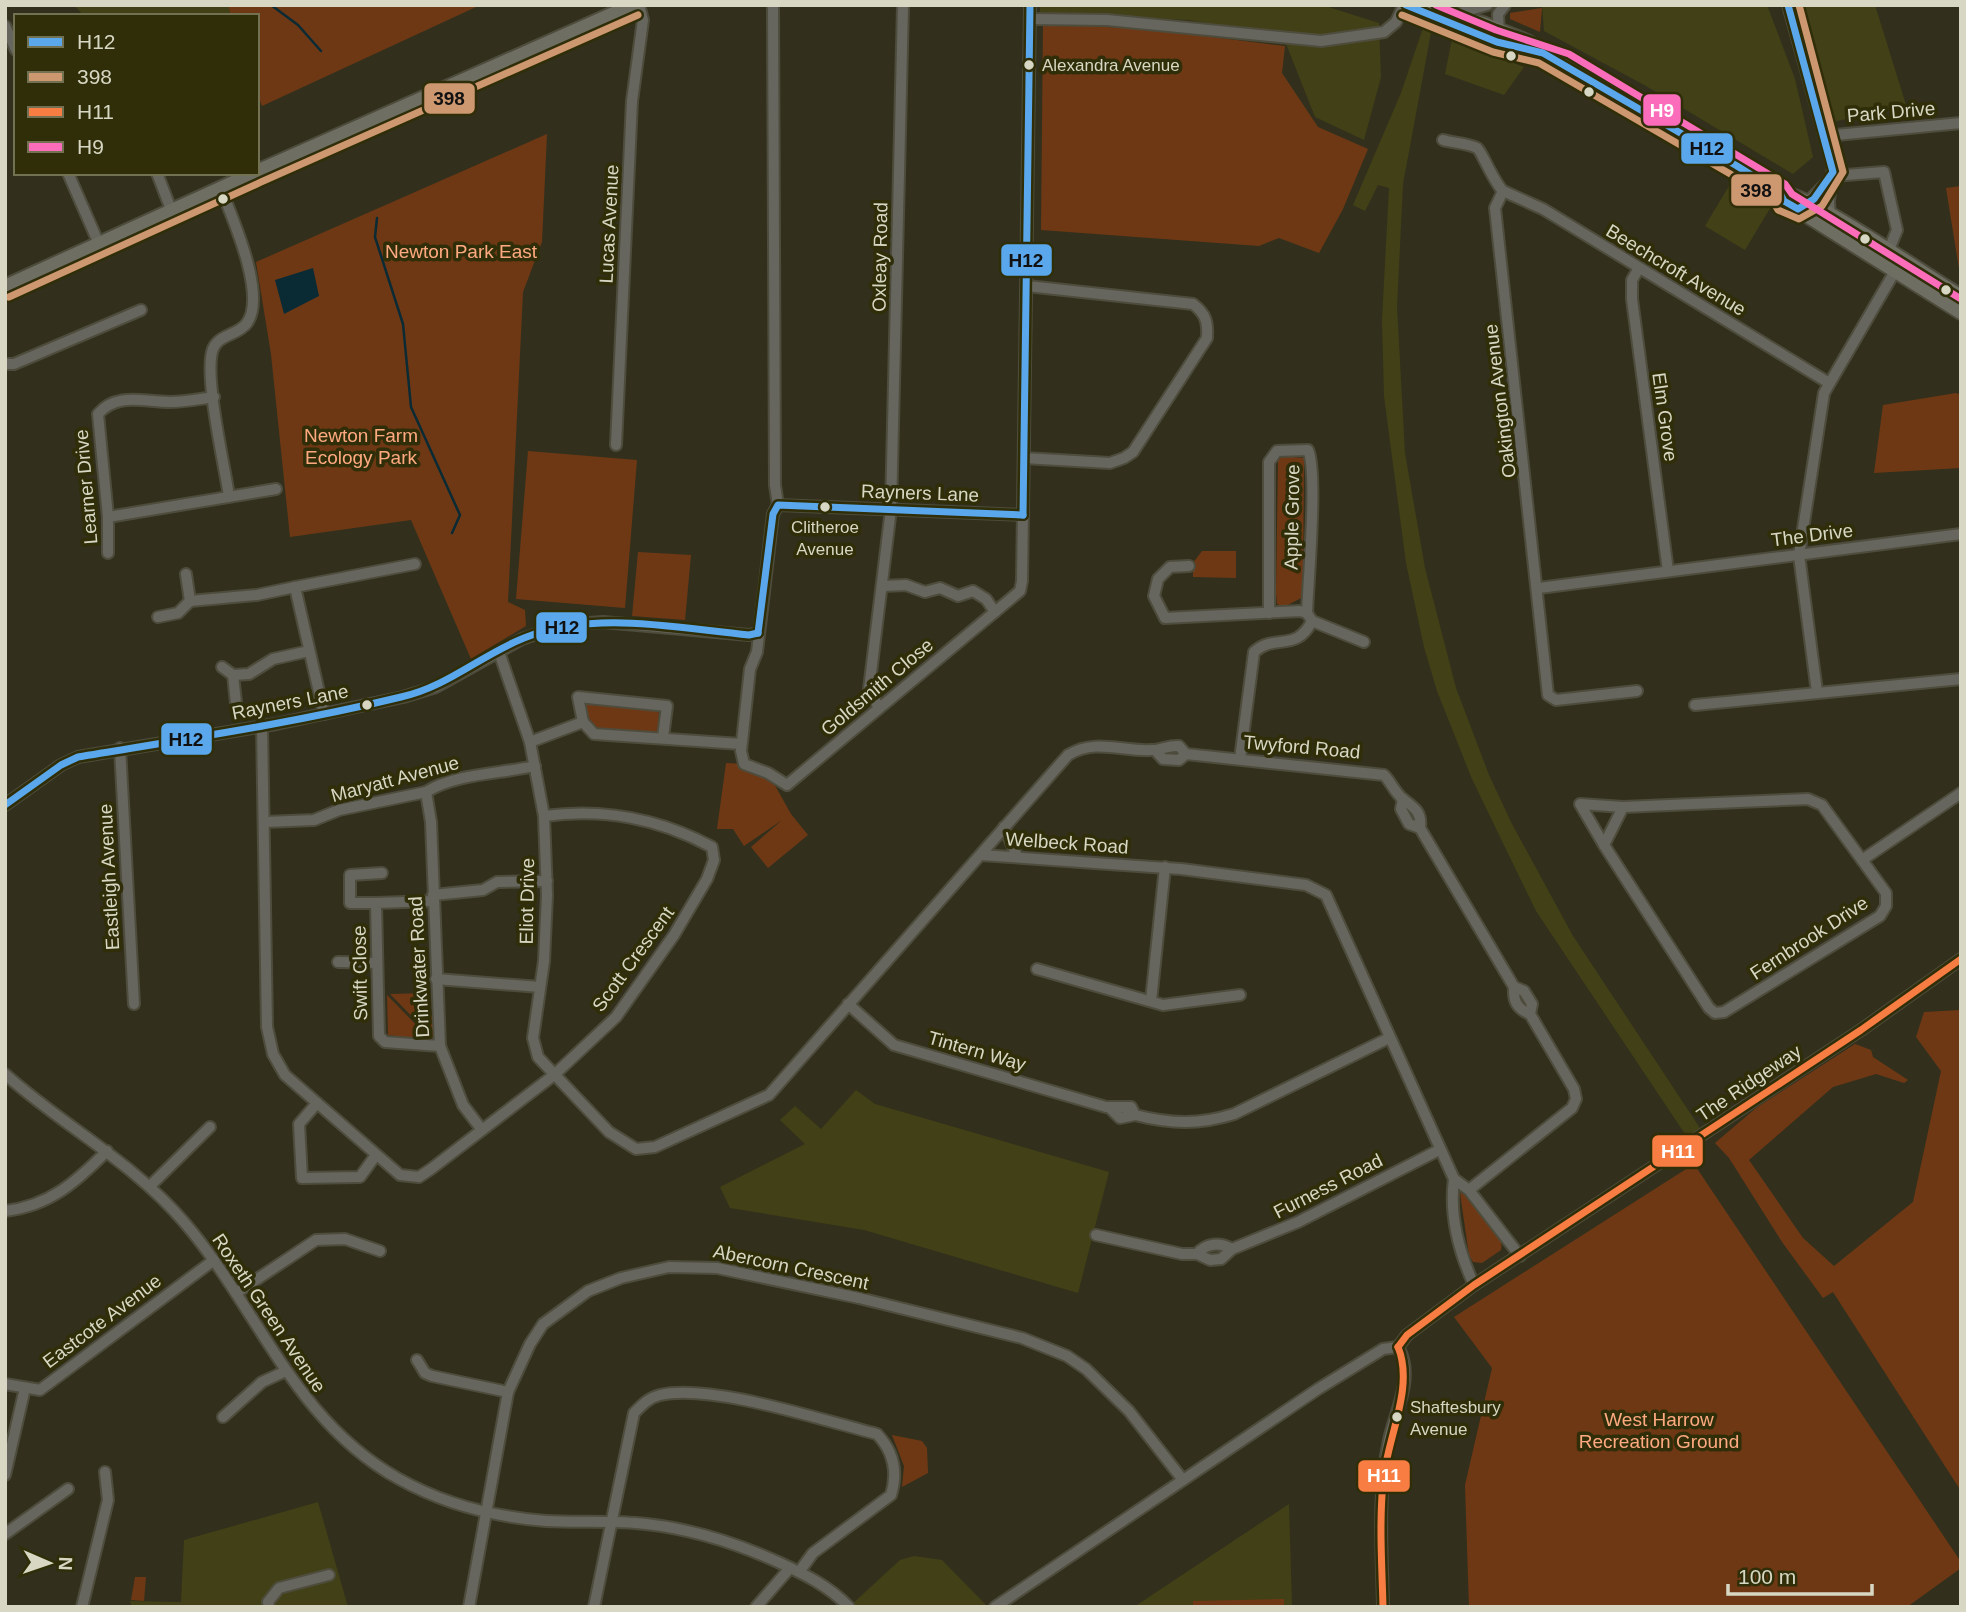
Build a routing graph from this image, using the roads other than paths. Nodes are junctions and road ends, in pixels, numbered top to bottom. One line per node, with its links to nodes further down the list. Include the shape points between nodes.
1 (636, 5): 19 (main road); 41 (street, Lucas Avenue, via 643,20 632,101)
2 (773, 5): 45 (street)
3 (903, 5): 46 (street, Oxleay Road)
4 (1030, 5): 10 (street)
5 (1405, 5): 9 (main road); 10 (street, via 1384,32 1322,41 1107,20)
6 (1486, 5): 9 (street)
7 (1505, 5): 12 (street, via 1499,11)
8 (1788, 5): 17 (street)
9 (1444, 15): 12 (main road); 13 (main road, via 1448,24)
10 (1030, 19): 33 (street)
11 (5, 26): 14 (street)
12 (1498, 29): 13 (street); 15 (main road)
13 (1505, 43): 15 (main road)
14 (14, 46)
15 (1543, 53): 26 (main road, via 1780,193 1789,194)
16 (1961, 123): 17 (street, Park Drive)
17 (1825, 136): 23 (street)
18 (1443, 140): 25 (street, via 1476,147)
19 (259, 172)
20 (69, 175): 29 (street)
21 (158, 175): 27 (street)
22 (252, 175): 24 (main road)
23 (1833, 176): 26 (street); 28 (street); 30 (street, via 1884,172 1897,230)
24 (221, 189): 27 (main road); 40 (street, via 244,247 253,308 247,323 218,340 212,350)
25 (1503, 191): 32 (street, Beechcroft Avenue, via 1543,209); 58 (street, Oakington Avenue, via 1495,208)
26 (1803, 207): 28 (main road); 31 (main road)
27 (172, 212): 29 (main road)
28 (1830, 217): 30 (main road)
29 (99, 244): 34 (main road)
30 (1888, 252): 31 (main road)
31 (1898, 266): 35 (main road); 37 (main road); 39 (street)
32 (1639, 268): 39 (street, Beechcroft Avenue); 54 (street, Elm Grove, via 1632,280 1632,299)
33 (1027, 286): 42 (street); 42 (street, via 1193,304 1208,323 1207,338 1133,452 1110,463)
34 (5, 287)
35 (1961, 297)
36 (141, 310): 38 (street)
37 (1961, 312)
38 (5, 364)
39 (1829, 383): 51 (street)
40 (214, 397): 44 (street); 48 (street, Learner Drive, via 171,402 119,400 98,414)
41 (616, 445)
42 (1024, 458): 47 (street)
43 (276, 489): 44 (street)
44 (229, 496): 48 (street)
45 (778, 505): 46 (street, Rayners Lane); 64 (street, via 773,514)
46 (891, 509): 47 (street, Rayners Lane); 56 (street, Oxleay Road)
47 (1023, 515): 60 (street, Goldsmith Close, via 1022,586)
48 (108, 517): 50 (street, Learner Drive)
49 (1961, 534): 51 (street, The Drive)
50 (108, 553)
51 (1799, 555): 54 (street, The Drive); 72 (street)
52 (415, 564): 57 (street)
53 (1189, 566): 61 (street, via 1170,567 1158,579 1154,596 1165,618)
54 (1668, 571): 58 (street, The Drive)
55 (186, 574): 59 (street)
56 (883, 586): 60 (street, via 905,585 922,592 940,588 958,596 973,591 986,599); 75 (street, Oxleay Road, via 869,690)
57 (295, 587): 59 (street); 66 (street)
58 (1539, 588): 71 (street, Oakington Avenue, via 1548,695 1556,700)
59 (190, 601): 62 (street, via 178,613)
60 (993, 613): 75 (street, Goldsmith Close)
61 (1269, 613): 63 (street, via 1300,611); 63 (street, Apple Grove, via 1269,462 1277,451 1302,449 1311,455)
62 (158, 617)
63 (1309, 617): 65 (street); 83 (street, via 1302,636 1262,645 1254,652)
64 (758, 633): 67 (street, Rayners Lane, via 581,623 543,630); 81 (street)
65 (1364, 642)
66 (309, 651): 69 (street, via 272,659 249,674); 76 (street)
67 (499, 652): 76 (street, Rayners Lane, via 436,687); 80 (street, Eliot Drive)
68 (222, 667): 69 (street)
69 (233, 675): 73 (street)
70 (1961, 679): 72 (street)
71 (1637, 691)
72 (1817, 692): 74 (street)
73 (236, 703)
74 (1695, 705)
75 (879, 708): 81 (street, Goldsmith Close, via 787,785 744,764)
76 (324, 714): 78 (street, Rayners Lane)
77 (583, 722): 79 (street, via 594,734); 79 (street, via 578,697 667,706); 80 (street)
78 (262, 726): 82 (street, Rayners Lane); 90 (street, Scott Crescent)
79 (663, 737): 81 (street)
80 (530, 742): 84 (street, Eliot Drive)
81 (741, 744)
82 (120, 748): 87 (street, Rayners Lane, via 61,765); 109 (street, Eastleigh Avenue)
83 (1240, 759): 91 (street, Twyford Road, via 1186,754 1179,760 1163,759 1155,750 1096,744 1080,747); 123 (street, Twyford Road, via 1374,772 1392,782 1409,824 1420,828 1514,987 1513,998 1530,1014 1574,1089 1572,1108)
84 (535, 766): 85 (street, Maryatt Avenue, via 482,775); 89 (street, Eliot Drive)
85 (426, 792): 90 (street, Maryatt Avenue, via 339,810 314,820); 99 (street, Drinkwater Road)
86 (1961, 793): 95 (street)
87 (5, 805)
88 (1623, 807): 92 (street); 92 (street, Fernbrook Drive, via 1580,804); 95 (street, Fernbrook Drive, via 1808,799 1822,805)
89 (544, 816): 98 (street, Eliot Drive); 114 (street, Scott Crescent, via 582,811 653,822 712,847 714,860 674,935 616,1017)
90 (265, 822): 115 (street, Scott Crescent, via 267,1027 273,1054 285,1075)
91 (1004, 827): 93 (street, Twyford Road); 94 (street)
92 (1604, 845): 95 (street, Fernbrook Drive, via 1715,1013 1724,1012 1880,916 1886,893)
93 (981, 855): 94 (street, Welbeck Road); 110 (street, Welbeck Road)
94 (1017, 856): 96 (street, Welbeck Road)
95 (1862, 860)
96 (1165, 867): 108 (street); 111 (street, Welbeck Road, via 1317,888 1326,895)
97 (382, 873): 100 (street, via 349,875 350,904)
98 (547, 881): 99 (street, Swift Close, via 497,882 483,890); 106 (street, Eliot Drive)
99 (433, 898): 100 (street, Swift Close); 105 (street, Drinkwater Road)
100 (376, 903): 103 (street, Swift Close)
101 (1961, 959): 127 (street, The Ridgeway)
102 (338, 962): 103 (street)
103 (377, 963): 112 (street, Swift Close, via 379,1036 385,1042)
104 (1037, 969): 108 (street)
105 (436, 979): 106 (street); 112 (street, Drinkwater Road)
106 (540, 987): 114 (street, Eliot Drive, via 533,1038 538,1057)
107 (1240, 995): 108 (street, via 1172,1006)
108 (1151, 1001)
109 (134, 1004)
110 (848, 1004): 111 (street, Tintern Way, via 894,1045 1109,1107 1120,1118 1135,1115 1179,1124 1234,1114); 114 (street, Welbeck Road, via 769,1095 654,1147 636,1149 609,1132)
111 (1389, 1038): 118 (street, Welbeck Road)
112 (440, 1046): 117 (street, Drinkwater Road, via 463,1105)
113 (5, 1074): 119 (street, Roxeth Green Avenue)
114 (555, 1075): 117 (street, Scott Crescent)
115 (317, 1103): 120 (street, Scott Crescent); 120 (street, via 299,1124 302,1178 360,1177)
116 (210, 1127): 122 (street)
117 (482, 1130): 120 (street, Scott Crescent, via 419,1177 400,1175)
118 (1439, 1150): 121 (street, Welbeck Road); 125 (street, Furness Road, via 1298,1222 1232,1249 1220,1259 1210,1261 1197,1254)
119 (107, 1151): 122 (street, Roxeth Green Avenue); 124 (street, via 71,1186 41,1203)
120 (376, 1155)
121 (1454, 1180): 123 (street, Welbeck Road); 129 (street, Welbeck Road, via 1455,1229)
122 (151, 1185): 128 (street, Roxeth Green Avenue)
123 (1469, 1190): 127 (street, Welbeck Road)
124 (5, 1210)
125 (1096, 1235)
126 (380, 1251): 130 (street, via 345,1239 316,1240)
127 (1520, 1256): 129 (street)
128 (214, 1261): 130 (street, Roxeth Green Avenue); 135 (street, Eastcote Avenue, via 40,1390)
129 (1474, 1285): 131 (street, via 1407,1335)
130 (236, 1293): 133 (street, Roxeth Green Avenue)
131 (1398, 1347): 140 (street, via 1383,1349); 154 (street, via 1406,1360 1407,1377 1381,1482)
132 (416, 1360): 136 (street, via 432,1376)
133 (286, 1371): 137 (street, via 261,1382); 142 (street, Roxeth Green Avenue, via 340,1437 369,1461 424,1492)
134 (5, 1384): 135 (street, Eastcote Avenue)
135 (25, 1388): 139 (street)
136 (508, 1392): 140 (street, Abercorn Crescent, via 543,1324 588,1291 669,1267 717,1268 1022,1338 1067,1356 1129,1411); 142 (street, Abercorn Crescent)
137 (223, 1416)
138 (105, 1472): 147 (street, via 108,1500)
139 (5, 1475)
140 (1183, 1480): 153 (street)
141 (68, 1489): 144 (street)
142 (487, 1512): 143 (street, Roxeth Green Avenue, via 548,1521); 149 (street, Abercorn Crescent)
143 (612, 1521): 145 (street, Roxeth Green Avenue, via 681,1529 728,1542); 145 (street, via 634,1413 659,1395 721,1397 877,1434 894,1464 891,1495); 150 (street)
144 (5, 1534)
145 (794, 1570): 151 (street); 152 (street, Roxeth Green Avenue, via 823,1585)
146 (329, 1575): 148 (street, via 279,1588)
147 (82, 1607)
148 (269, 1607)
149 (469, 1607)
150 (594, 1607)
151 (756, 1607)
152 (849, 1607)
153 (995, 1607)
154 (1383, 1607)

